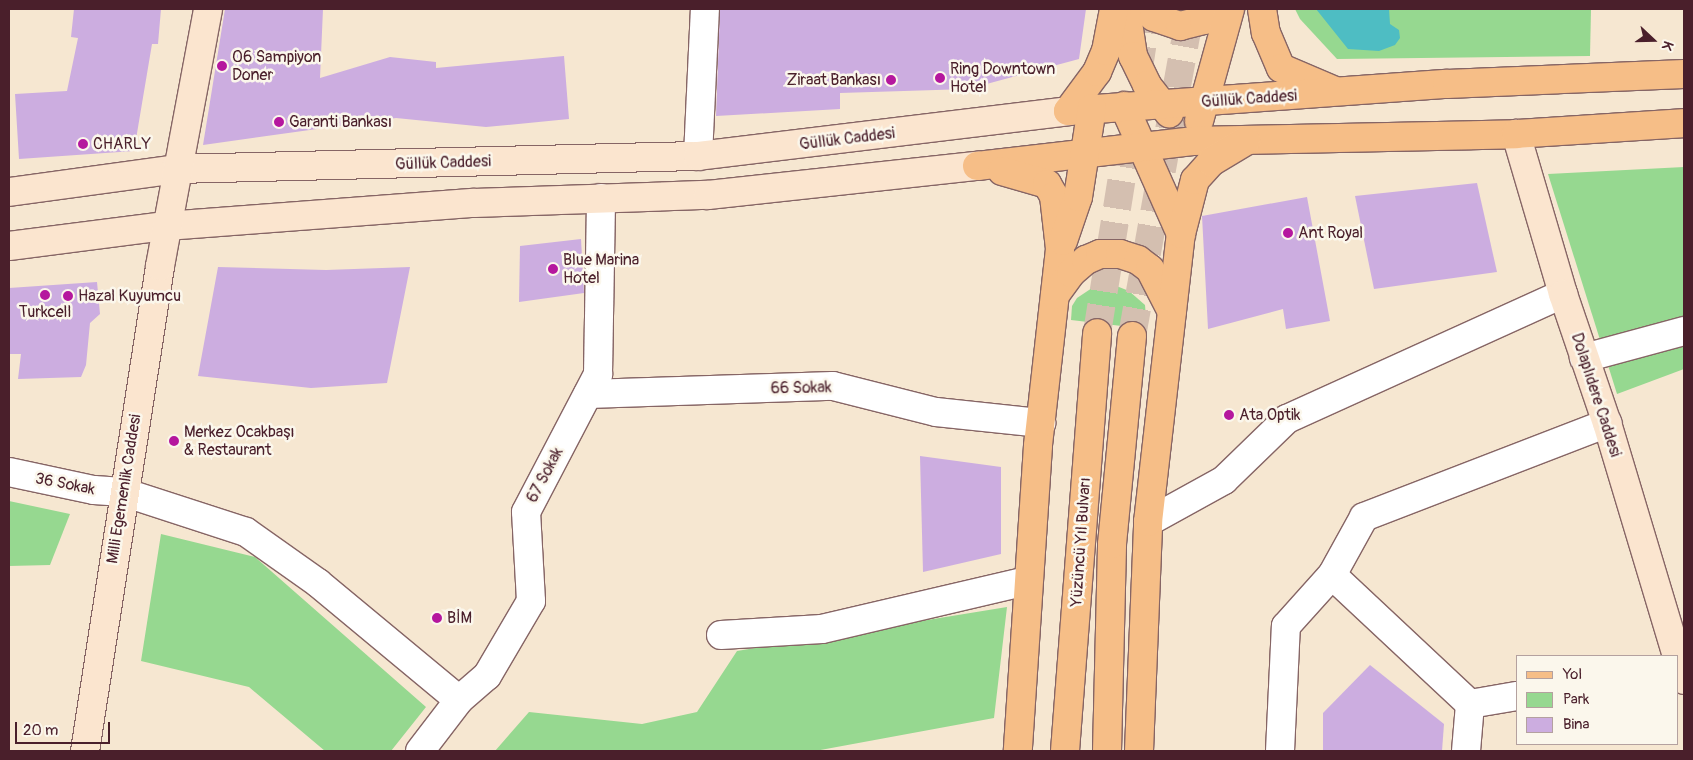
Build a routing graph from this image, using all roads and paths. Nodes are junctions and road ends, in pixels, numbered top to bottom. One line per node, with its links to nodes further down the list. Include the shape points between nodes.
1 (208, 9): 23 (main road, Milli Egemenlik Caddesi)
2 (704, 9): 21 (street)
3 (1114, 9): 14 (main road, via 1106,51)
4 (1126, 9): 11 (main road, via 1133,56)
5 (1144, 9): 6 (main road, via 1154,17 1180,26 1204,20)
6 (1215, 9)
7 (1230, 9): 12 (main road)
8 (1262, 9): 10 (main road, via 1266,33 1281,68 1304,81)
9 (1684, 74): 10 (main road, Güllük Caddesi, via 1447,84)
10 (1341, 93): 12 (main road, Güllük Caddesi)
11 (1160, 103): 12 (main road, Güllük Caddesi); 13 (main road, Güllük Caddesi); 18 (main road)
12 (1201, 103): 18 (main road)
13 (1124, 106): 14 (main road, Güllük Caddesi); 19 (main road)
14 (1080, 109): 20 (main road); 21 (main road, Güllük Caddesi)
15 (1684, 123): 16 (main road)
16 (1516, 134): 17 (main road); 30 (main road, Dolaplıdere Caddesi)
17 (1247, 140): 18 (main road); 27 (main road, via 1212,162 1195,180)
18 (1193, 141): 19 (main road)
19 (1139, 146): 20 (main road); 27 (main road)
20 (1084, 154): 22 (main road); 29 (main road, via 1078,197)
21 (698, 156): 23 (main road, Güllük Caddesi)
22 (978, 166): 25 (main road, via 708,195); 29 (main road, via 1032,177 1047,184 1054,196)
23 (176, 170): 24 (main road, Güllük Caddesi); 26 (main road, Milli Egemenlik Caddesi)
24 (9, 192)
25 (601, 198): 26 (main road, via 474,203); 37 (street, 67 Sokak, via 598,374)
26 (166, 226): 28 (main road); 41 (main road, Milli Egemenlik Caddesi)
27 (1181, 234): 32 (main road)
28 (9, 246)
29 (1060, 249): 31 (main road)
30 (1563, 294): 36 (main road, Dolaplıdere Caddesi); 42 (street, via 1287,419 1224,480)
31 (1055, 295): 32 (main road, via 1071,272 1086,260 1100,254 1120,254 1138,260 1150,269); 38 (main road)
32 (1172, 313): 42 (main road)
33 (1684, 331): 36 (street)
34 (1097, 333): 53 (main road, Yüzüncü Yıl Bulvarı)
35 (1132, 336): 54 (main road, Yüzüncü Yıl Bulvarı, via 1112,544)
36 (1584, 358): 39 (main road, Dolaplıdere Caddesi)
37 (588, 394): 38 (street, 66 Sokak, via 833,386 936,412); 48 (street, 67 Sokak, via 526,512 530,602 487,676)
38 (1040, 423): 44 (main road)
39 (1607, 423): 43 (street, via 1364,517); 46 (main road, Dolaplıdere Caddesi)
40 (9, 472): 41 (street, 36 Sokak, via 94,490)
41 (123, 492): 48 (street, 36 Sokak, via 246,532 318,583); 50 (main road, Milli Egemenlik Caddesi)
42 (1148, 522): 55 (main road)
43 (1332, 575): 49 (street); 56 (street, via 1286,626)
44 (1028, 581): 45 (street, via 822,629); 52 (main road)
45 (721, 635)
46 (1677, 655)
47 (1516, 696): 49 (street)
48 (459, 700): 51 (street, 67 Sokak)
49 (1470, 704): 57 (street)
50 (85, 751)
51 (420, 751)
52 (1018, 751)
53 (1065, 751)
54 (1107, 751)
55 (1139, 751)
56 (1280, 751)
57 (1466, 751)

